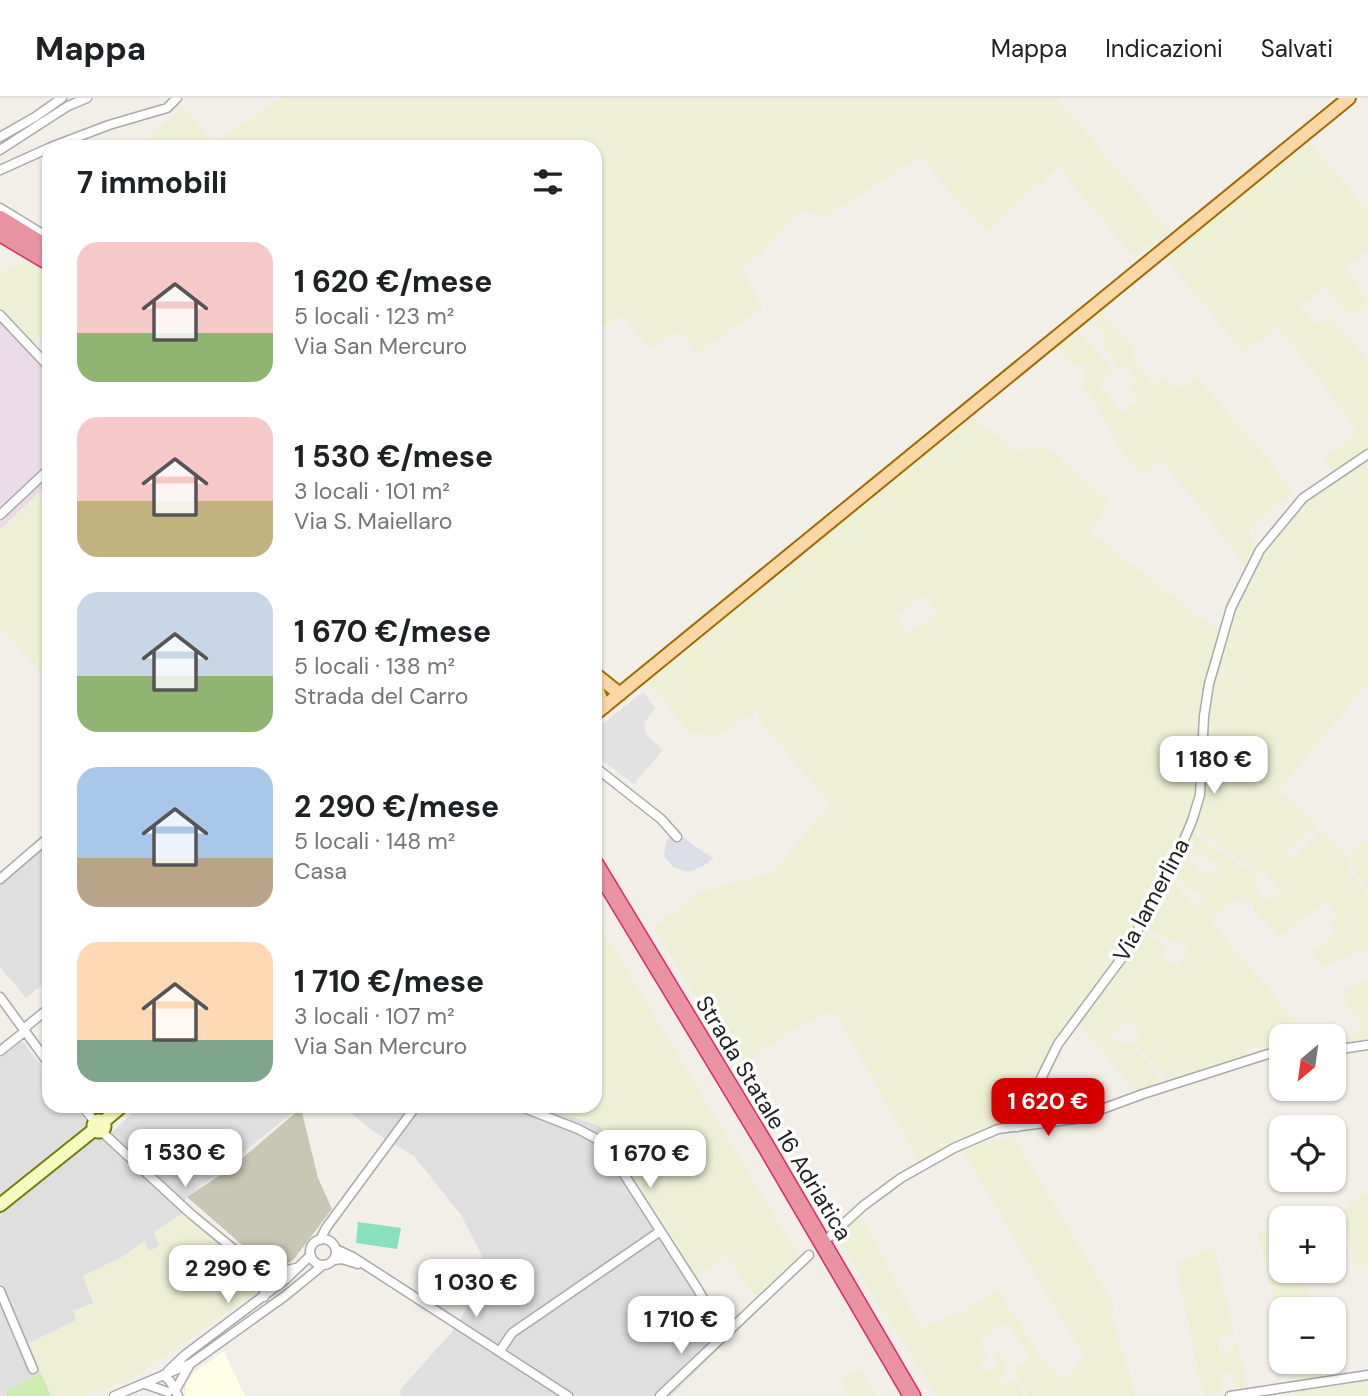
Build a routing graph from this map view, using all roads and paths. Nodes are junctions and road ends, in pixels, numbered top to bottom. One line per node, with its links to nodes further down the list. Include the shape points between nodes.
1 (62, 98): 5 (street)
2 (87, 98): 7 (street, via 58,111)
3 (177, 98): 6 (street, via 166,108)
4 (1349, 98): 22 (main road)
5 (0, 137)
6 (69, 140)
7 (0, 150)
8 (42, 151): 9 (street)
9 (0, 170)
10 (0, 208): 13 (street)
11 (0, 219): 14 (highway)
12 (0, 233): 15 (highway)
13 (42, 234)
14 (42, 245)
15 (42, 258)
16 (0, 315): 17 (street)
17 (42, 360)
18 (1368, 454): 43 (street, Via lamerlina, via 1303,498 1261,550 1231,608 1209,684 1200,795 1192,821 1124,955 1058,1044)
19 (42, 476): 20 (street)
20 (0, 515)
21 (602, 680): 22 (main road)
22 (620, 694): 23 (main road)
23 (602, 708)
24 (602, 773): 25 (street)
25 (677, 837)
26 (42, 842): 28 (street)
27 (602, 876): 71 (highway, Strada Statale 16 Adriatica)
28 (0, 879)
29 (602, 896): 70 (highway, Strada Statale 16 Adriatica)
30 (0, 997): 32 (street)
31 (42, 1014): 32 (street)
32 (24, 1032): 35 (street); 37 (street)
33 (1368, 1045): 34 (street)
34 (1346, 1048)
35 (0, 1051)
36 (1269, 1054): 43 (street, via 1075,1119)
37 (42, 1055)
38 (88, 1113): 42 (street)
39 (113, 1113): 42 (street)
40 (411, 1113): 45 (street)
41 (537, 1113): 46 (street, via 604,1143)
42 (98, 1126): 44 (street); 53 (street)
43 (1017, 1128): 47 (street, via 998,1129 901,1178)
44 (0, 1205)
45 (335, 1217): 48 (street); 49 (street, via 330,1230)
46 (659, 1232): 59 (street, via 697,1288); 60 (street, via 512,1333)
47 (827, 1239)
48 (320, 1240): 49 (street); 50 (street, via 311,1247)
49 (334, 1246): 52 (street); 56 (street)
50 (311, 1255): 54 (street); 55 (street)
51 (809, 1255): 59 (street)
52 (334, 1260): 54 (street); 56 (street)
53 (253, 1265): 55 (street, via 273,1272); 58 (street, via 264,1283)
54 (323, 1265): 61 (street)
55 (296, 1268): 58 (street)
56 (367, 1268): 60 (street)
57 (0, 1291): 62 (street)
58 (264, 1297): 63 (street)
59 (722, 1337): 69 (street)
60 (500, 1351): 68 (street)
61 (190, 1364): 63 (street); 66 (street)
62 (33, 1369)
63 (163, 1375): 65 (street); 66 (street)
64 (1368, 1375): 72 (street)
65 (145, 1384): 66 (street); 67 (street)
66 (173, 1393)
67 (114, 1396)
68 (568, 1396)
69 (660, 1396)
70 (905, 1396)
71 (912, 1396)
72 (1230, 1396)

